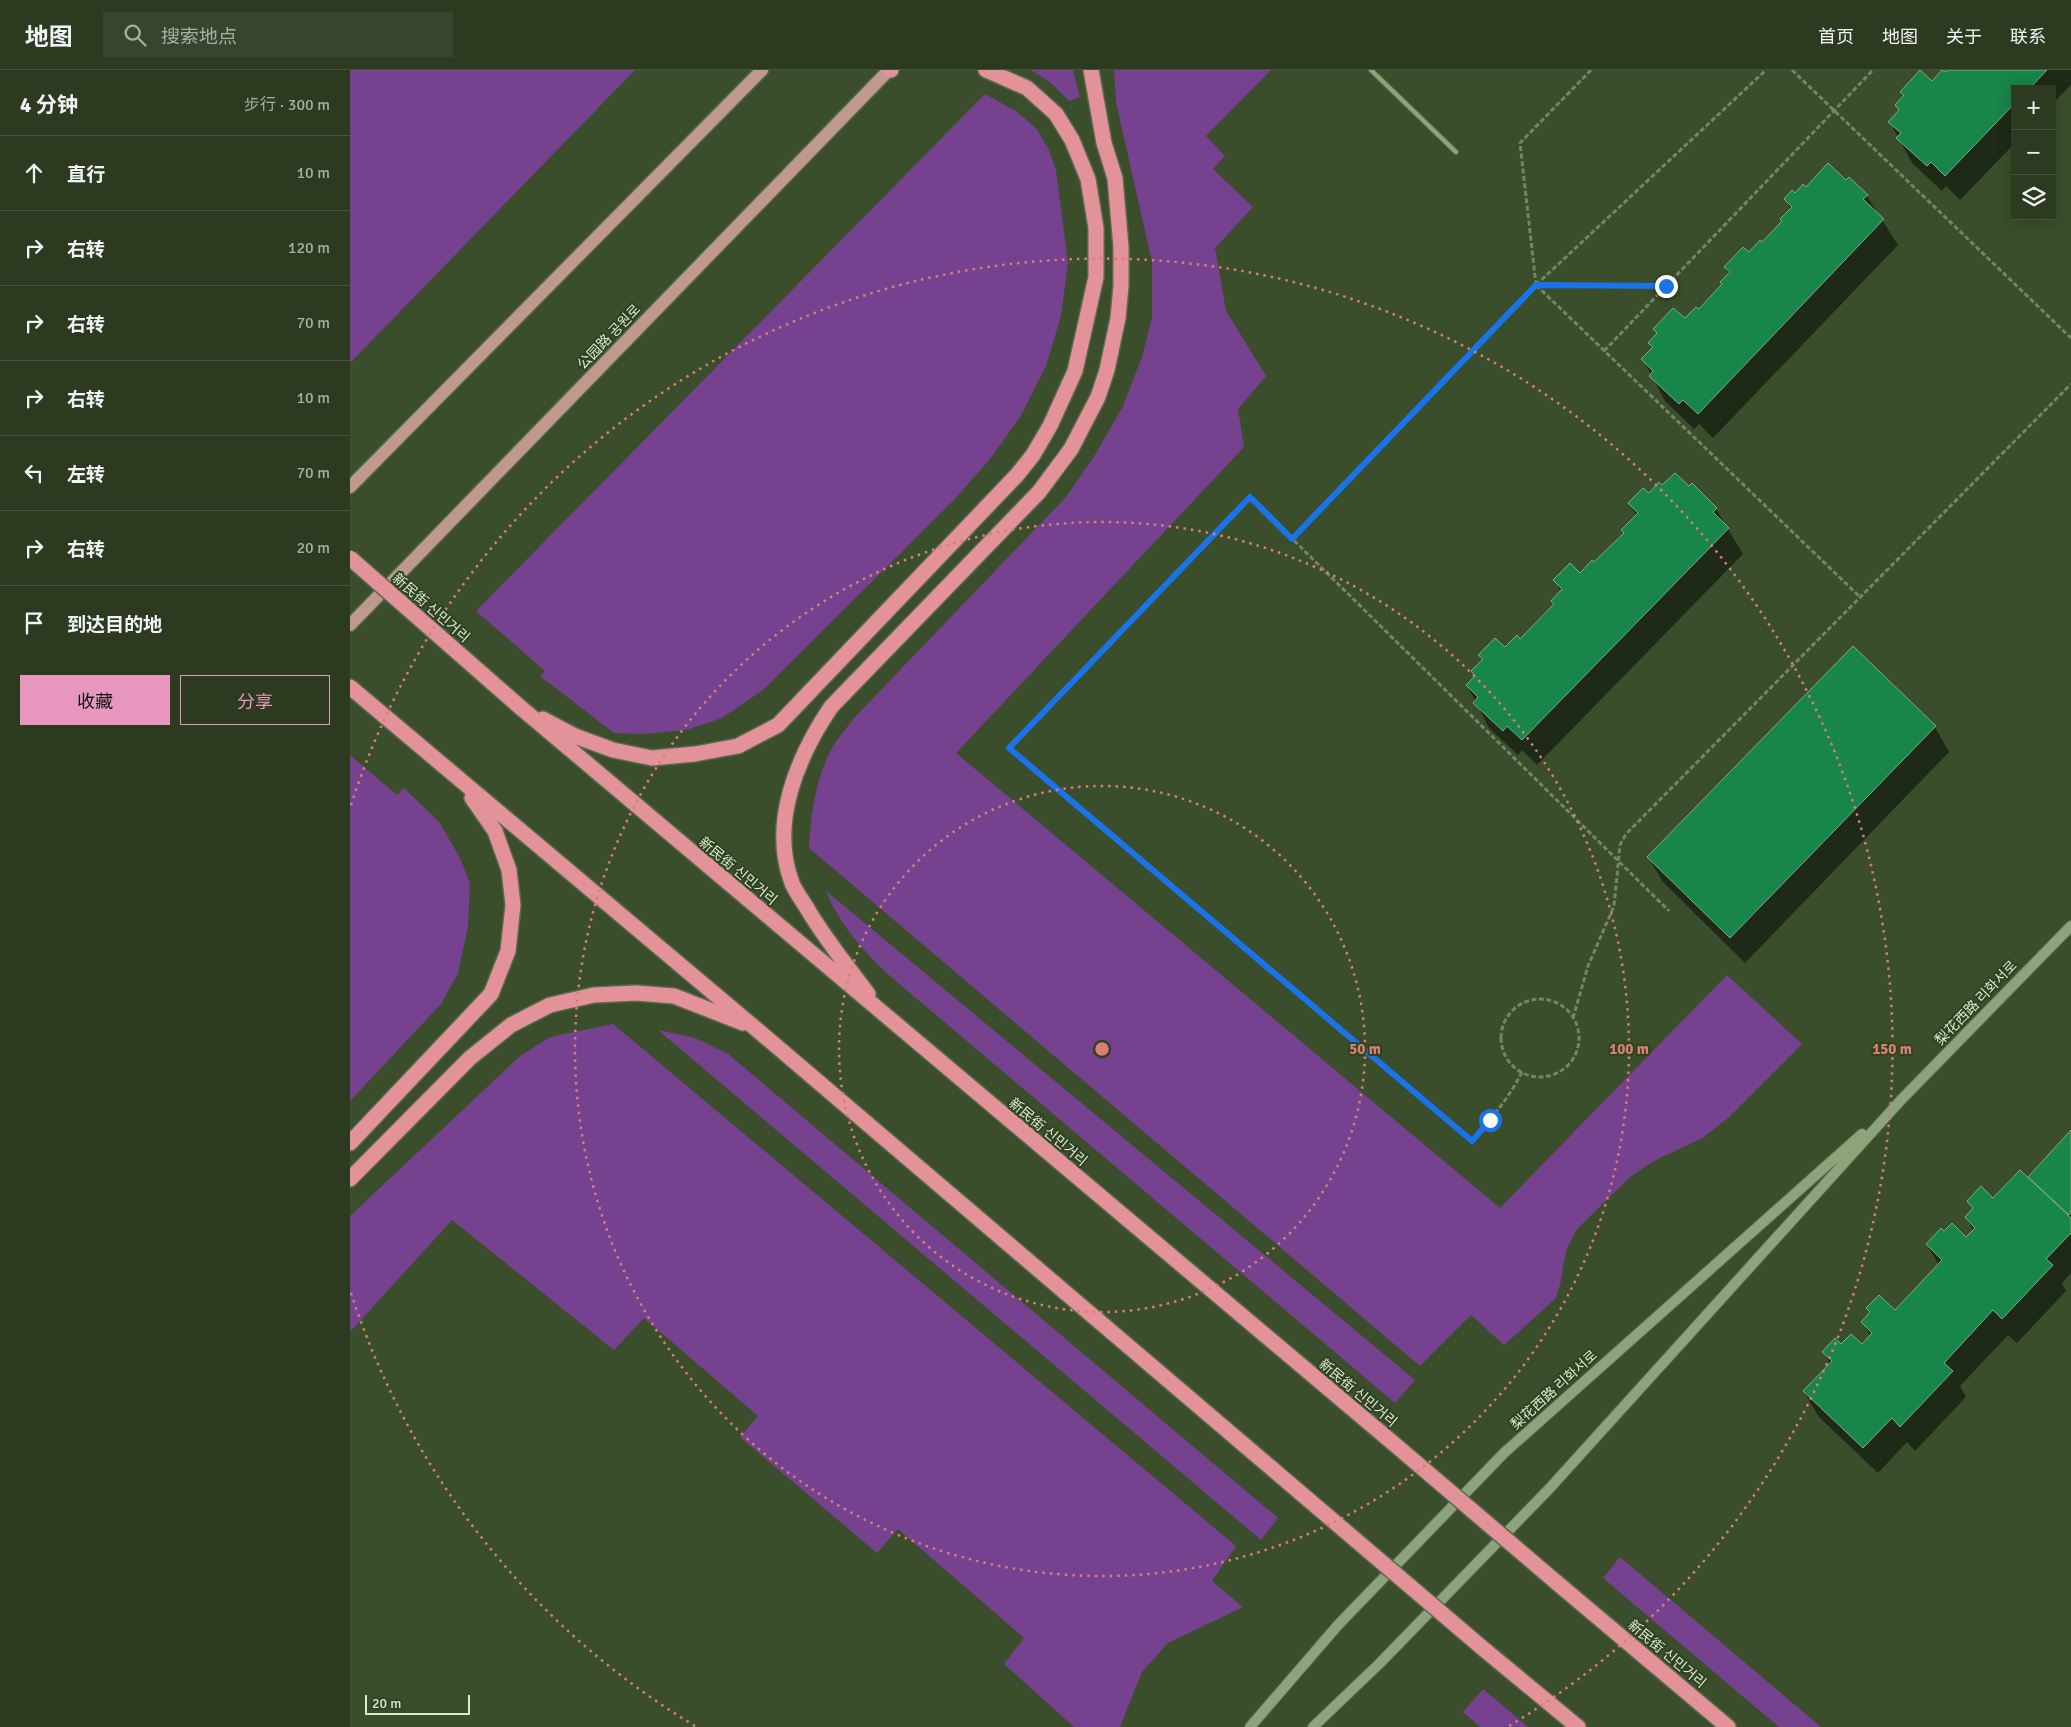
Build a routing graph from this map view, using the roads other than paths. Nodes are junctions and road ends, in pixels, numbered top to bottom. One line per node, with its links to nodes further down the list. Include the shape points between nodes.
1 (762, 70): 7 (main road)
2 (890, 70): 9 (main road, 公园路 공원로)
3 (986, 70): 11 (highway, via 1027,88 1056,114 1072,140 1088,179 1096,228 1096,277 1075,371 1062,403 1033,455 996,499 778,725 738,746 652,758 613,750 575,736)
4 (1092, 70): 14 (highway, via 1104,143 1115,178 1121,286 1118,318 1098,397 1071,449 1039,492 831,707 815,730 788,798 785,847 793,884 827,941)
5 (1371, 70): 6 (lane)
6 (1456, 152)
7 (350, 486)
8 (350, 558): 11 (highway, 新民街 신민거리, bridge)
9 (350, 625)
10 (350, 687): 12 (highway)
11 (520, 707): 14 (highway, 新民街 신민거리)
12 (460, 780): 15 (highway); 17 (highway, via 495,831 509,870 513,905 508,951 492,994)
13 (2071, 926): 16 (street, 梨花西路 리화서로)
14 (888, 1018): 22 (highway, 新民街 신민거리, bridge)
15 (755, 1028): 18 (highway, via 674,996 636,993 594,995 550,1005 511,1025 470,1058); 21 (highway, bridge)
16 (1900, 1100): 19 (street, 梨花西路 리화서로, via 1504,1453 1338,1625); 20 (street, 梨花西路 리화서로, via 1549,1489 1380,1663)
17 (350, 1143)
18 (350, 1179)
19 (1250, 1727)
20 (1313, 1727)
21 (1578, 1727)
22 (1728, 1727)

